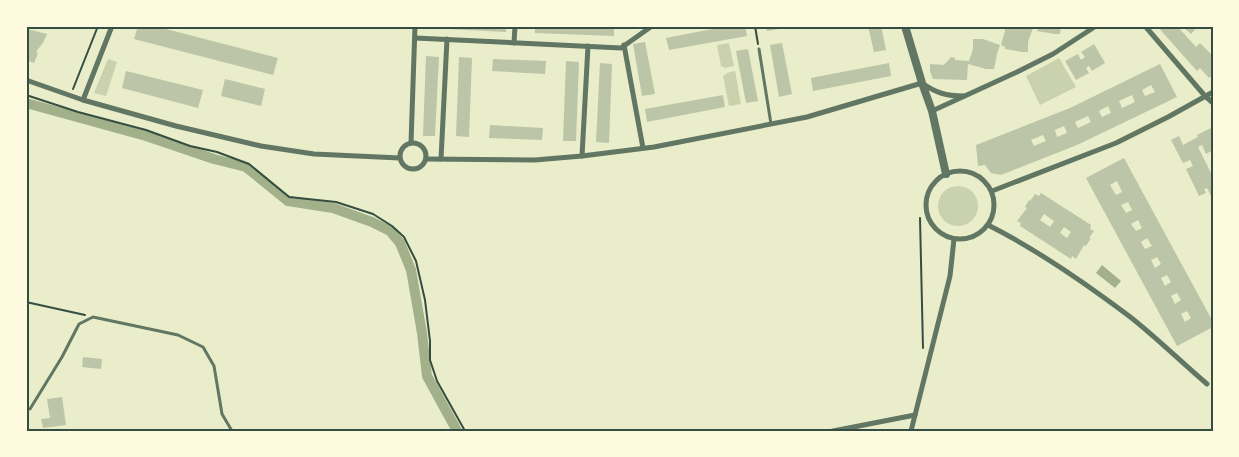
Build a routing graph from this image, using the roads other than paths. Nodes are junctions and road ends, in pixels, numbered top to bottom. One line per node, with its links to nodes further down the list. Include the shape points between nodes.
1 (112, 26): 19 (street)
2 (415, 26): 8 (street)
3 (515, 26): 10 (street)
4 (652, 26): 12 (street)
5 (905, 26): 15 (street)
6 (1096, 26): 17 (street, via 1053,54)
7 (1145, 26): 18 (street)
8 (415, 38): 9 (street); 23 (street)
9 (447, 39): 10 (street); 28 (street)
10 (514, 43): 11 (street)
11 (588, 46): 12 (street); 25 (street)
12 (624, 46): 24 (street)
13 (758, 49): 22 (lane)
14 (26, 80): 19 (street)
15 (922, 83): 17 (street, via 946,96); 21 (street); 22 (street, via 807,117)
16 (1213, 92): 18 (street)
17 (964, 96): 21 (street)
18 (1205, 96): 20 (street); 30 (street, via 1116,143)
19 (83, 100): 26 (street, via 261,146 314,154)
20 (1213, 103)
21 (932, 111): 29 (street)
22 (771, 124): 24 (street)
23 (411, 143): 26 (street, via 402,150); 27 (street, via 423,147)
24 (643, 148): 25 (street)
25 (582, 156): 28 (street, via 535,160)
26 (400, 158): 27 (street, via 410,170 422,166)
27 (426, 159): 28 (street)
28 (441, 159)
29 (946, 174): 30 (street, via 954,171 972,173); 32 (street, via 930,188 926,209 928,220 935,229)
30 (992, 191): 31 (street, via 993,214)
31 (988, 225): 32 (street, via 973,237); 33 (street, via 1053,263 1130,317)
32 (954, 239): 35 (street, via 950,276)
33 (1207, 384)
34 (30, 409): 36 (lane, via 79,324 93,317 178,335 202,347 214,366 222,414)
35 (915, 415): 37 (street); 38 (street)
36 (232, 431)
37 (833, 431)
38 (911, 431)

